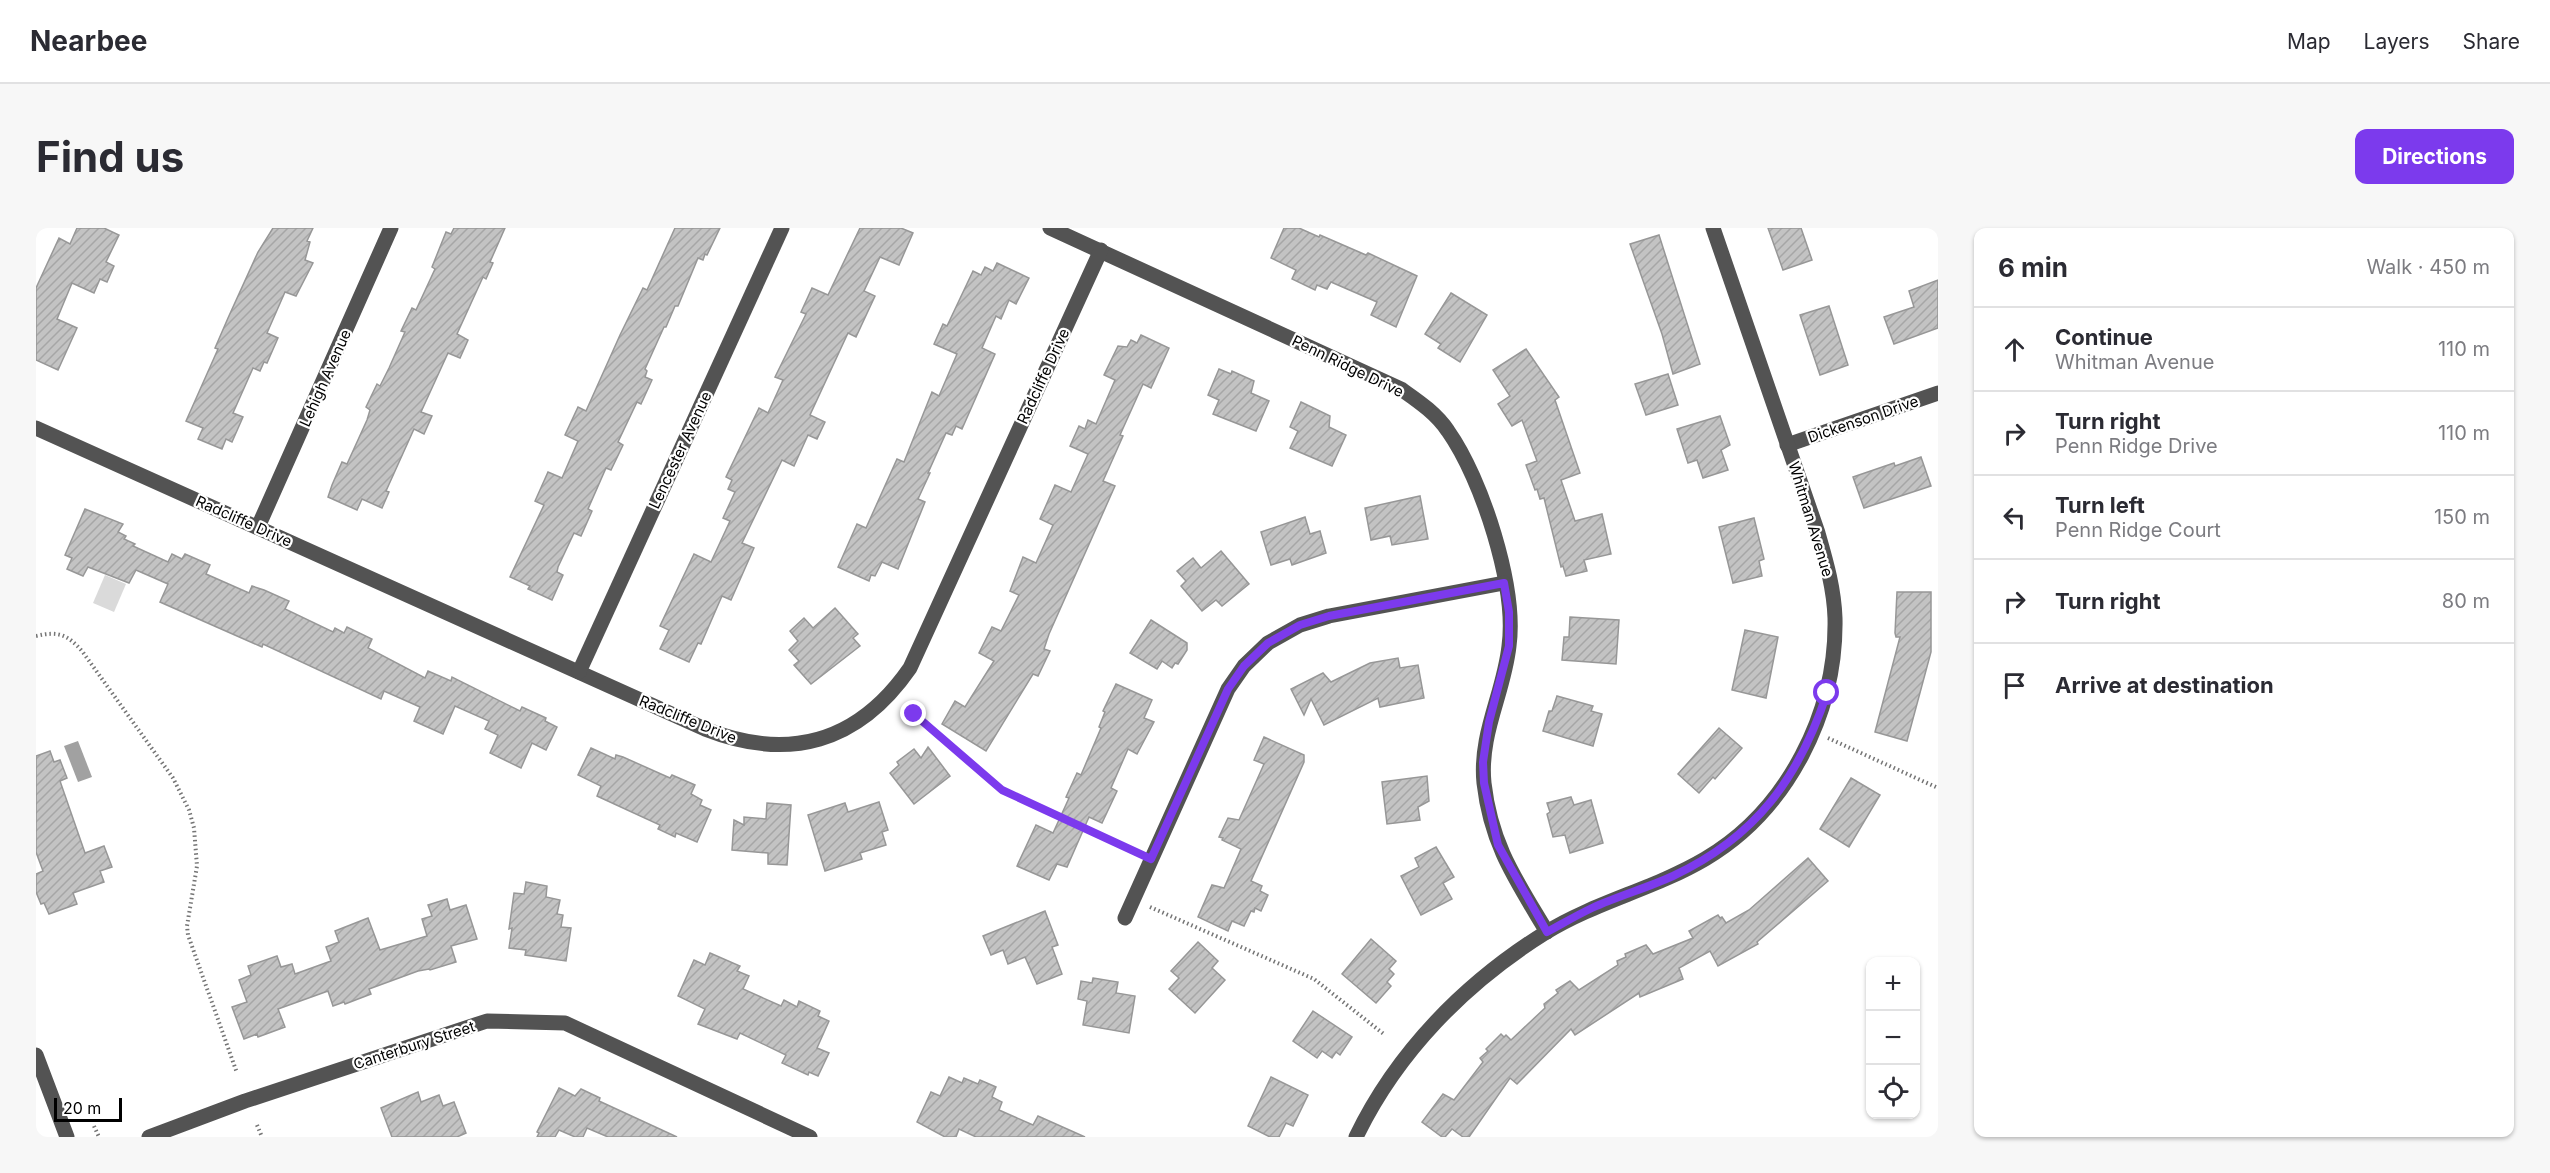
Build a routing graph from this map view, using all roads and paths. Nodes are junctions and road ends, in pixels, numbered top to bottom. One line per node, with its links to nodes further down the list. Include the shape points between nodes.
1 (392, 228): 9 (street, Lehigh Avenue)
2 (782, 228): 12 (street, Lencester Avenue)
3 (1050, 228): 5 (street, Penn Ridge Drive)
4 (1713, 228): 8 (street, Whitman Avenue)
5 (1101, 250): 10 (street, Penn Ridge Drive, via 1401,389 1436,416 1474,476 1494,531); 12 (street, Radcliffe Drive, via 910,668 873,712 818,740 760,745 705,729)
6 (1938, 393): 8 (street, Dickenson Drive)
7 (36, 428): 9 (street, Radcliffe Drive)
8 (1787, 445): 14 (street, Whitman Avenue, via 1818,533 1830,576 1835,617 1827,693)
9 (258, 527): 12 (street, Radcliffe Drive)
10 (1504, 583): 16 (street, via 1329,616 1300,625 1268,643 1244,666 1228,689); 19 (street, Penn Ridge Drive, via 1509,646 1489,722 1484,783 1498,845)
11 (36, 636): 22 (path, via 60,633 70,638 179,789 194,828 197,866 188,935)
12 (579, 672)
13 (914, 714): 16 (path, via 1002,790)
14 (1814, 732): 15 (path); 19 (street, Whitman Avenue, via 1795,769 1771,802 1738,835 1707,858 1672,876 1591,908)
15 (1938, 788)
16 (1151, 859): 17 (street)
17 (1133, 900): 18 (street); 20 (path, via 1314,979)
18 (1125, 918)
19 (1547, 932): 30 (street, Whitman Avenue, via 1471,987 1438,1018 1383,1088)
20 (1385, 1035)
21 (36, 1055): 25 (street)
22 (237, 1073)
23 (257, 1125): 28 (path)
24 (94, 1126): 26 (path)
25 (67, 1137)
26 (99, 1137)
27 (149, 1137): 29 (street, Canterbury Street, via 487,1021 565,1023)
28 (262, 1137)
29 (810, 1137)
30 (1356, 1137)

